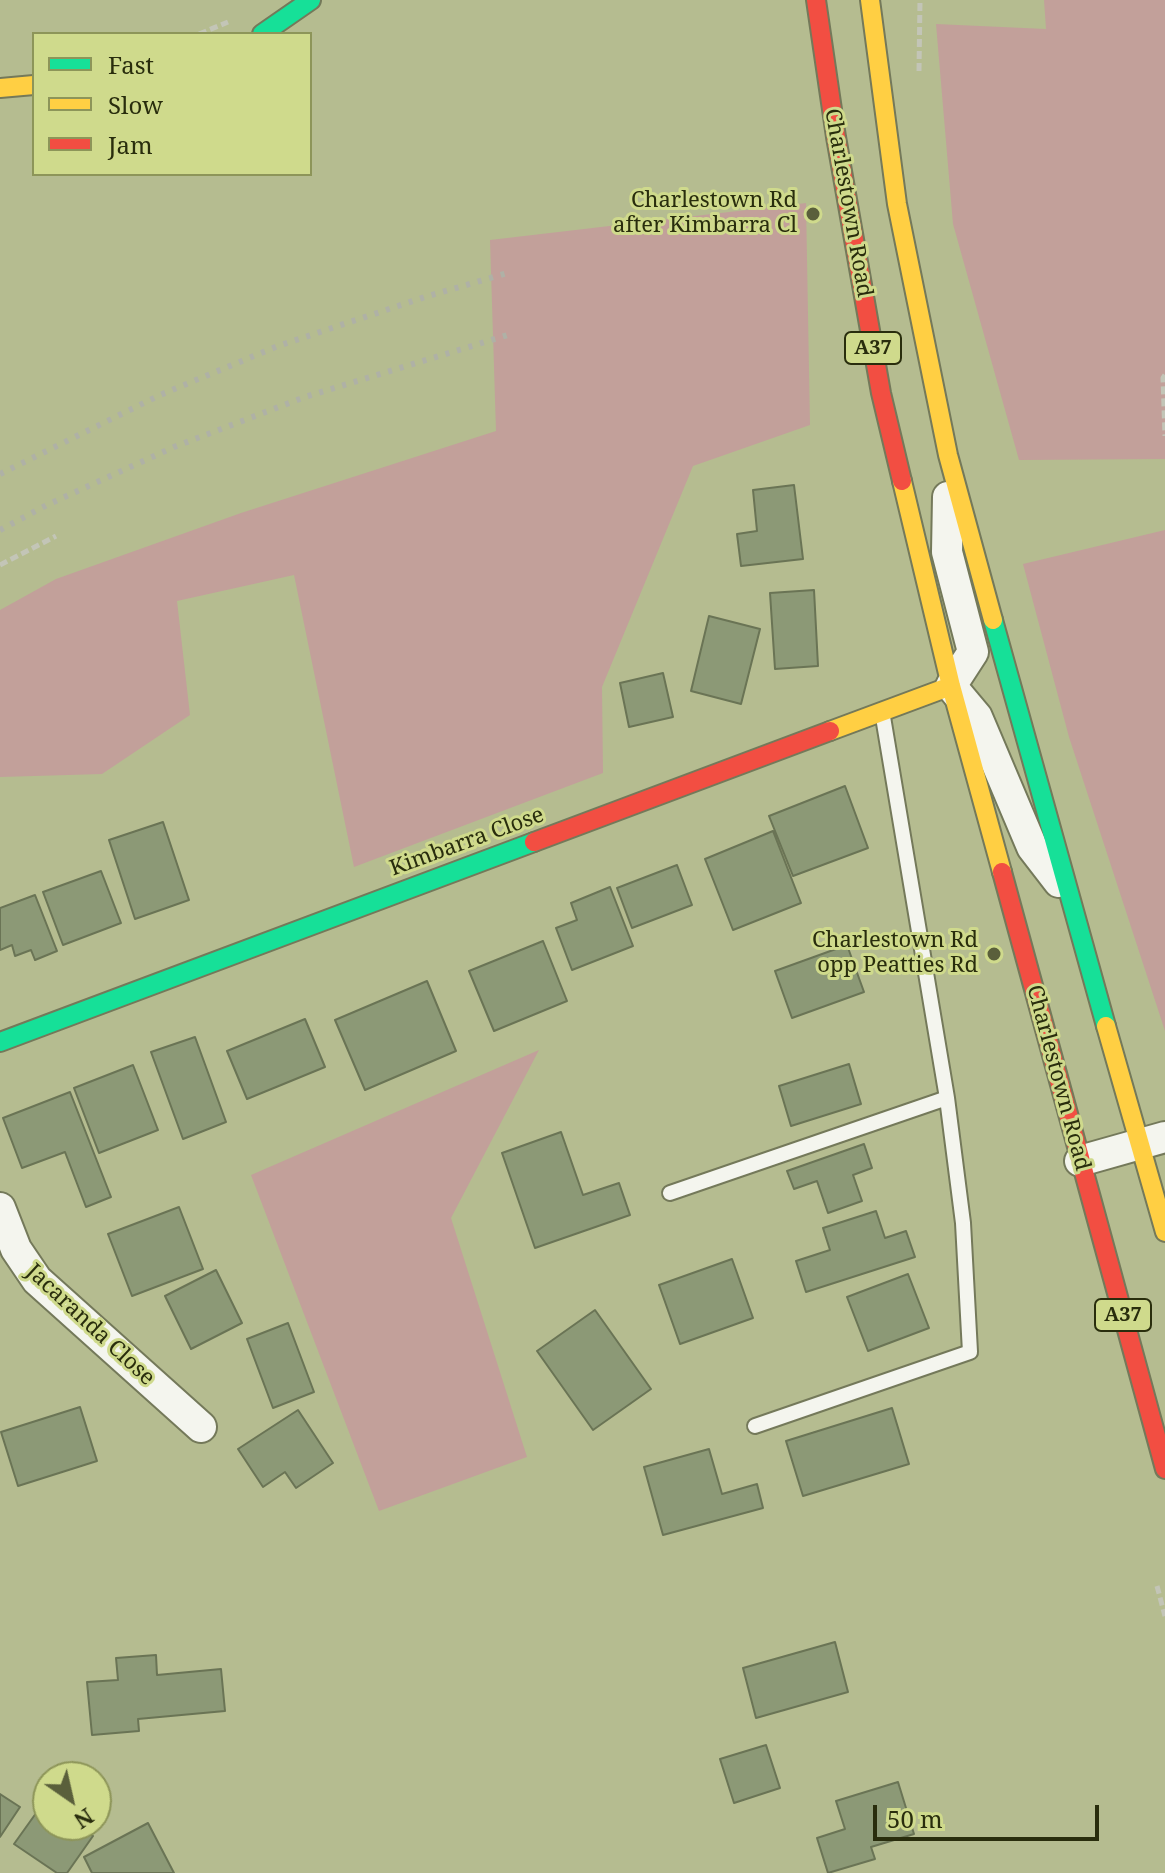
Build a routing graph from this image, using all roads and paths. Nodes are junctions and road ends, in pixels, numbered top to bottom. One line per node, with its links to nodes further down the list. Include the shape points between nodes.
1 (311, 0): 5 (main road)
2 (816, 0): 14 (main road, Charlestown Road / A37, via 881,393)
3 (870, 0): 11 (main road, Charlestown Road / A37, via 897,204)
4 (920, 0): 6 (path)
5 (265, 32)
6 (919, 73)
7 (32, 85): 8 (main road)
8 (0, 88)
9 (1165, 375): 10 (path)
10 (1165, 436)
11 (948, 455): 14 (street, Charlestown Road, via 947,552 973,652); 16 (main road, Charlestown Road / A37)
12 (56, 536): 13 (path)
13 (0, 565)
14 (951, 686): 15 (main road, Kimbarra Close); 16 (street, Charlestown Road, via 977,717 1032,847); 20 (main road, Charlestown Road / A37)
15 (882, 712): 17 (main road, Kimbarra Close); 18 (lane)
16 (1069, 895): 19 (main road, Charlestown Road / A37)
17 (0, 1042)
18 (947, 1098): 21 (lane); 24 (lane, via 963,1223 970,1352)
19 (1153, 1140): 20 (street); 23 (main road, Charlestown Road / A37)
20 (1080, 1161): 26 (main road, Charlestown Road / A37)
21 (670, 1193)
22 (0, 1208): 25 (street, Jacaranda Close, via 16,1249 37,1280)
23 (1165, 1232)
24 (755, 1426)
25 (201, 1427)
26 (1165, 1469)
27 (1157, 1586): 28 (path)
28 (1165, 1616)

